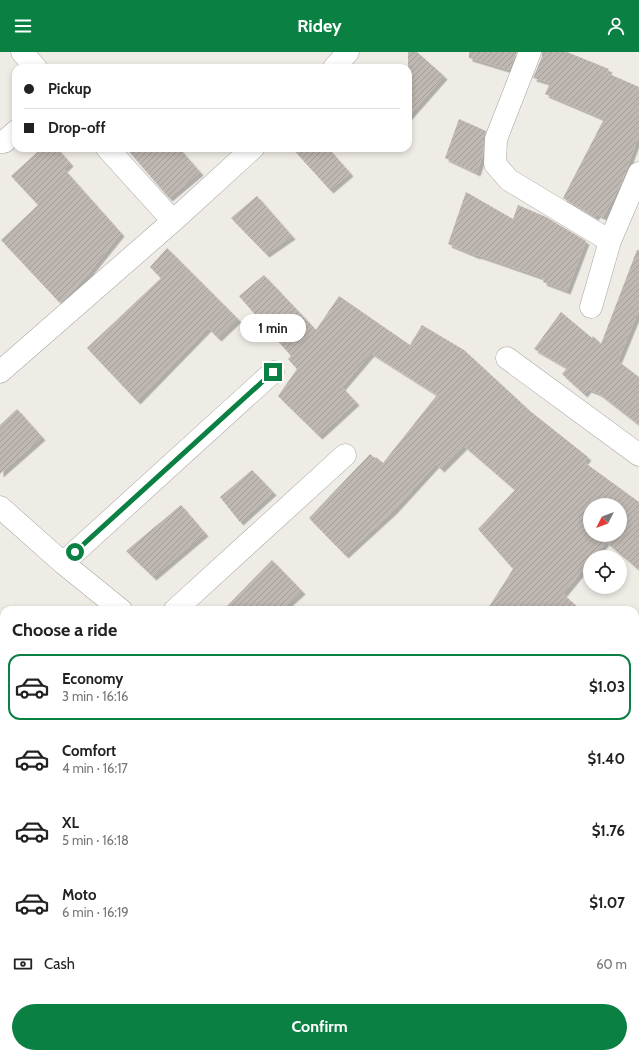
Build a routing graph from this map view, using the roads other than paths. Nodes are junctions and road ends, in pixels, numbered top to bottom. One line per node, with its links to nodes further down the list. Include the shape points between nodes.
1 (22, 52): 4 (street)
2 (348, 52): 5 (street)
3 (530, 52): 12 (street, via 496,139 495,164 509,180)
4 (32, 64)
5 (338, 64)
6 (12, 135): 7 (street, via 4,142)
7 (0, 142)
8 (111, 152): 11 (street)
9 (249, 152): 11 (street)
10 (639, 173): 12 (street)
11 (173, 221): 15 (street)
12 (610, 241): 13 (street)
13 (591, 307)
14 (507, 358): 17 (street)
15 (0, 372)
16 (273, 372): 20 (street)
17 (639, 455)
18 (345, 456): 22 (street)
19 (0, 507): 20 (street)
20 (63, 563): 21 (street)
21 (111, 606)
22 (179, 606)

